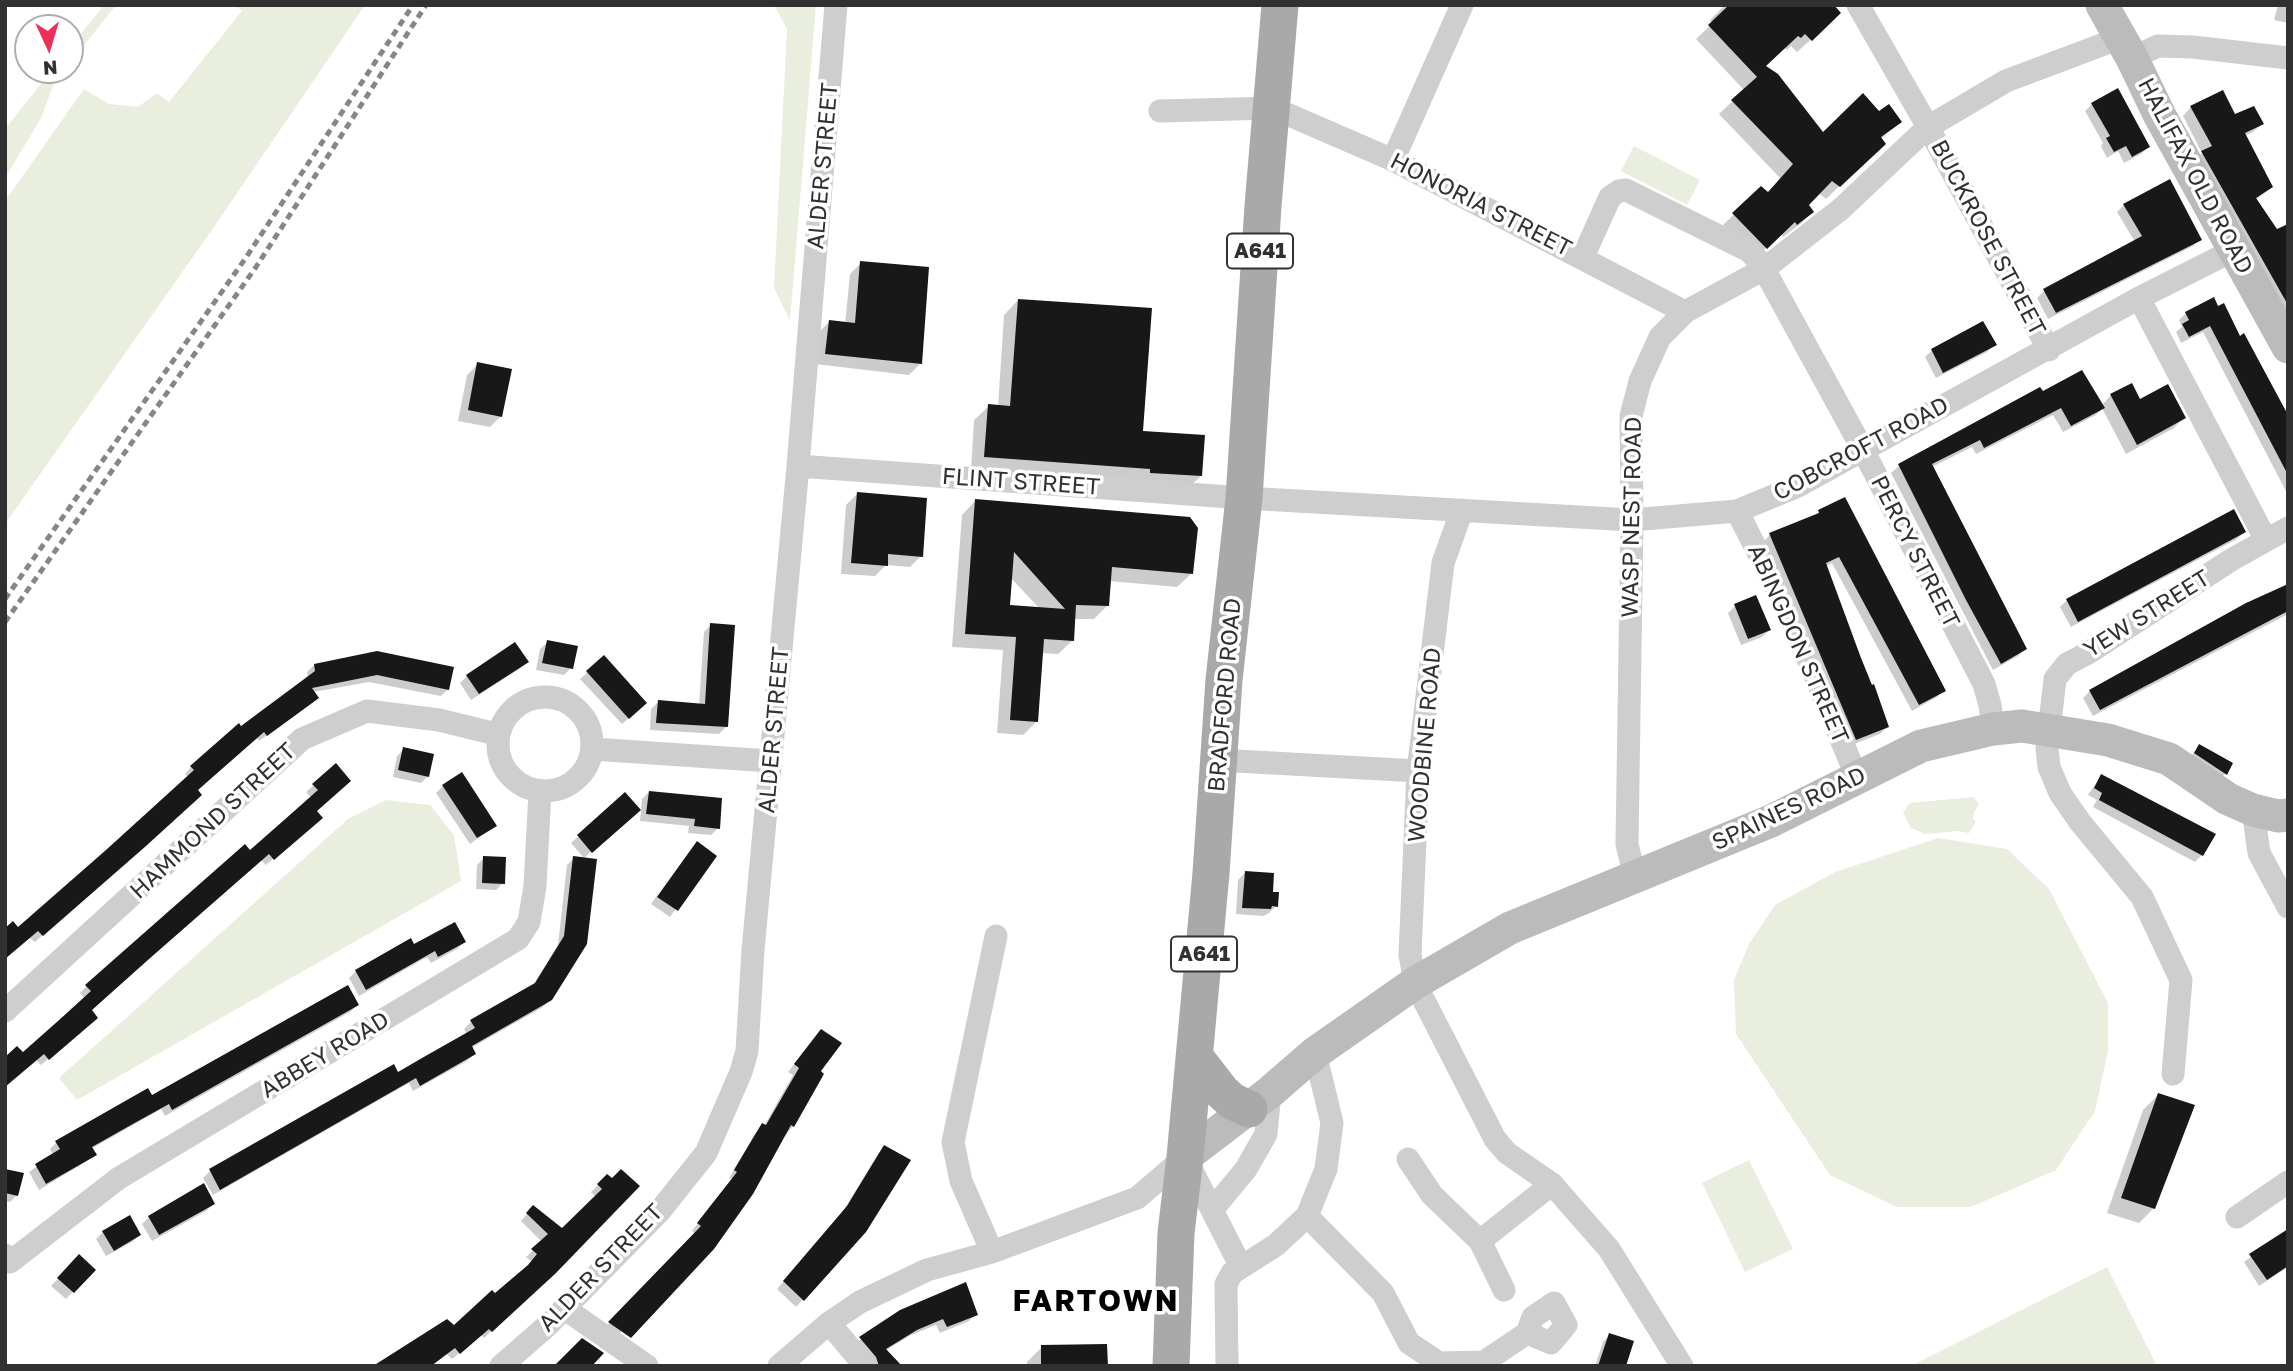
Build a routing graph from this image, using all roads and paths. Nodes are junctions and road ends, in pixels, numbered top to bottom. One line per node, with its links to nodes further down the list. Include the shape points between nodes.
1 (836, 5): 20 (street, ALDER STREET)
2 (1280, 5): 8 (main road, BRADFORD ROAD / A641)
3 (1462, 5): 11 (street)
4 (1858, 5): 10 (street, BUCKROSE STREET)
5 (2102, 5): 6 (street, HALIFAX OLD ROAD)
6 (2126, 48): 7 (street, WASP NEST ROAD, via 2193,47); 10 (street, WASP NEST ROAD, via 2006,81); 12 (street, HALIFAX OLD ROAD)
7 (2288, 58)
8 (1272, 108): 9 (street); 11 (street, HONORIA STREET); 21 (main road, BRADFORD ROAD / A641)
9 (1160, 111)
10 (1928, 127): 14 (street, WASP NEST ROAD, via 1841,209); 18 (street, BUCKROSE STREET)
11 (1393, 160): 13 (street, HONORIA STREET)
12 (2234, 250): 15 (street, COBCROFT ROAD); 17 (street, HALIFAX OLD ROAD)
13 (1583, 257): 14 (street, PERCY STREET, via 1611,197 1626,190 1749,251); 16 (street, HONORIA STREET)
14 (1764, 270): 16 (street, WASP NEST ROAD); 19 (street, PERCY STREET)
15 (2139, 298): 18 (street, COBCROFT ROAD); 26 (street)
16 (1685, 312): 24 (street, WASP NEST ROAD, via 1660,337 1631,416)
17 (2288, 347)
18 (2049, 350): 19 (street, COBCROFT ROAD)
19 (1863, 450): 23 (street, COBCROFT ROAD, via 1798,486); 27 (street, PERCY STREET, via 1984,684)
20 (798, 466): 21 (street, FLINT STREET); 32 (street, ALDER STREET)
21 (1244, 498): 22 (street, COBCROFT ROAD); 31 (main road, BRADFORD ROAD / A641)
22 (1462, 510): 24 (street, COBCROFT ROAD); 33 (street, WOODBINE ROAD, via 1443,563)
23 (1737, 511): 24 (street, COBCROFT ROAD); 34 (street, ABINGDON STREET, via 1790,615)
24 (1632, 520): 38 (street, WASP NEST ROAD, via 1627,844)
25 (2288, 528): 26 (street, YEW STREET)
26 (2266, 540): 28 (street, YEW STREET, via 2067,664 2055,679)
27 (1993, 729): 28 (street, SPAINES ROAD); 34 (street, SPAINES ROAD, via 1921,746)
28 (2049, 729): 36 (street, SPAINES ROAD, via 2108,740 2169,759 2228,799); 45 (street, YEW STREET, via 2049,767 2060,793 2142,897 2181,980)
29 (496, 734): 30 (street, via 515,706 549,696 572,704 584,716 592,732); 35 (street, via 508,773 530,789); 42 (street, HAMMOND STREET, via 439,720 367,711 302,739)
30 (593, 749): 32 (street); 35 (street, via 580,777 566,786)
31 (1219, 755): 33 (street); 44 (main road, BRADFORD ROAD / A641)
32 (770, 761): 61 (street, ALDER STREET, via 747,1051 741,1072 706,1153 659,1212)
33 (1418, 771): 41 (street, WOODBINE ROAD, via 1410,955)
34 (1857, 778): 38 (street, SPAINES ROAD, via 1771,821)
35 (540, 790): 58 (street, ABBEY ROAD, via 535,886 529,922 518,939 118,1178)
36 (2253, 810): 37 (street, SPAINES ROAD); 39 (street, via 2259,853)
37 (2288, 815)
38 (1635, 878): 41 (street, SPAINES ROAD, via 1510,928)
39 (2288, 907)
40 (996, 936): 57 (street, via 953,1142 961,1181)
41 (1415, 983): 43 (street, SPAINES ROAD); 50 (street, WOODBINE ROAD, via 1495,1139 1507,1153)
42 (5, 1011)
43 (1315, 1053): 46 (street, SPAINES ROAD); 53 (street, via 1332,1124 1326,1168)
44 (1195, 1057): 46 (main road, via 1232,1101); 47 (main road, BRADFORD ROAD / A641)
45 (2174, 1074)
46 (1260, 1101): 47 (street, SPAINES ROAD); 52 (street, via 1266,1135 1246,1169)
47 (1185, 1157): 51 (street); 52 (street); 55 (main road, A641); 69 (main road, A641)
48 (1408, 1159): 56 (street, via 1432,1195)
49 (2288, 1182): 54 (street)
50 (1552, 1184): 56 (street); 71 (street, WOODBINE ROAD, via 1609,1250)
51 (1137, 1198): 55 (street, via 1160,1208); 57 (street)
52 (1213, 1209): 59 (street)
53 (1307, 1216): 59 (street, via 1276,1245); 63 (street, via 1383,1293 1409,1343 1439,1363 1484,1362)
54 (2237, 1217)
55 (1176, 1233): 68 (main road, A641)
56 (1480, 1241): 60 (street)
57 (992, 1252): 62 (street, via 927,1270)
58 (8, 1258)
59 (1241, 1267): 70 (street, via 1226,1284)
60 (1504, 1290)
61 (564, 1308): 64 (street, ALDER STREET); 65 (street)
62 (828, 1323): 66 (street); 67 (street)
63 (1527, 1333)
64 (501, 1366)
65 (647, 1366)
66 (779, 1366)
67 (865, 1366)
68 (1171, 1366)
69 (1196, 1366)
70 (1227, 1366)
71 (1682, 1366)

